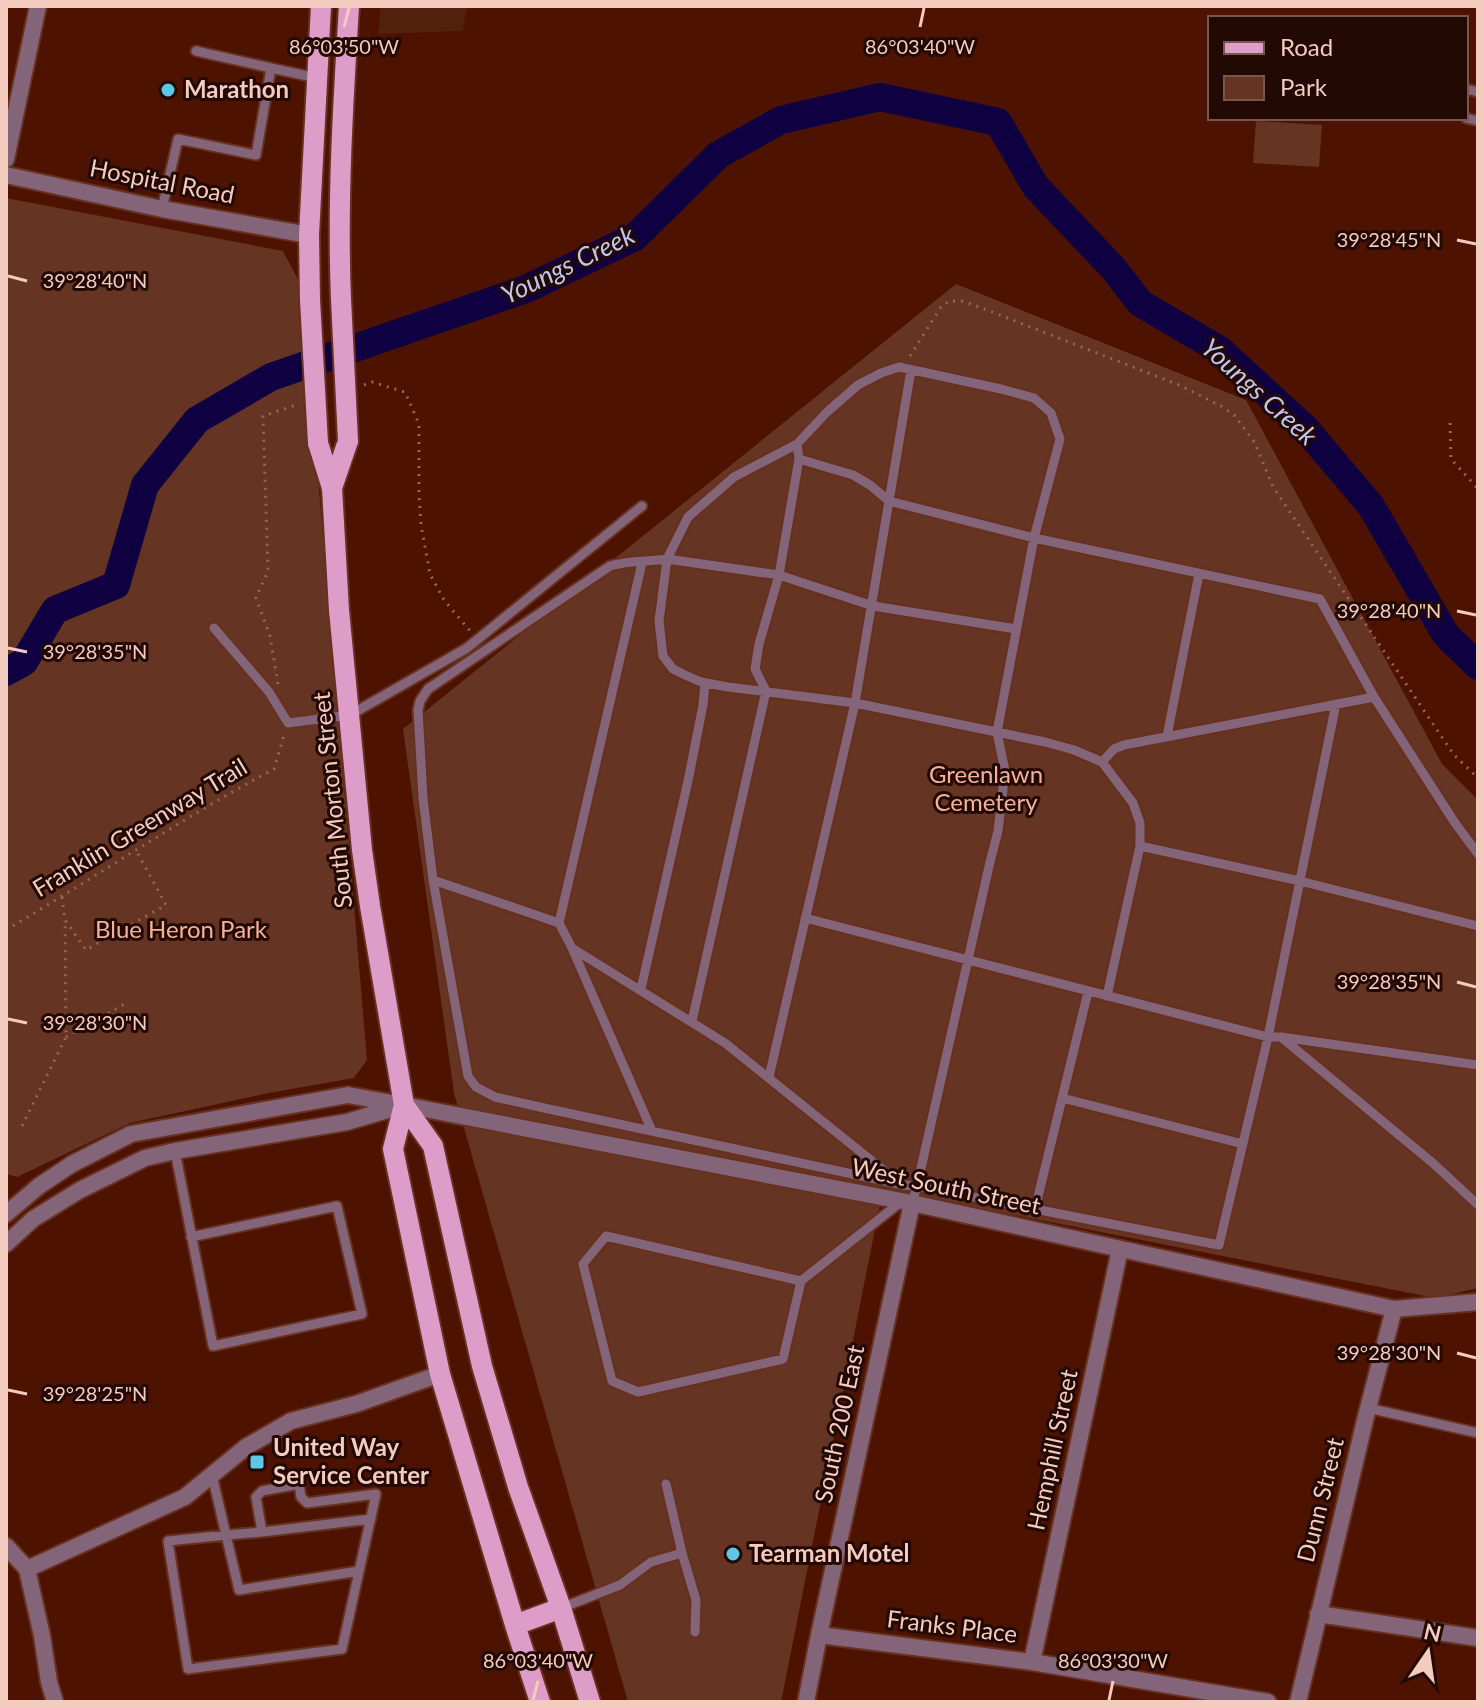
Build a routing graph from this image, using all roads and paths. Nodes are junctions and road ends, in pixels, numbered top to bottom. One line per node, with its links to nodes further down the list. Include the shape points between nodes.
1 (38, 6): 7 (street)
2 (321, 6): 6 (main road, South Morton Street)
3 (349, 6): 11 (main road, South Morton Street)
4 (196, 51): 5 (lane)
5 (271, 68): 6 (lane); 9 (lane, via 256,155 178,139)
6 (317, 78): 10 (main road, South Morton Street)
7 (6, 159)
8 (6, 175): 9 (street, Hospital Road)
9 (162, 209): 10 (street, Hospital Road)
10 (309, 235): 11 (main road); 19 (main road, South Morton Street, bridge, via 318,443)
11 (338, 240): 19 (main road, South Morton Street, bridge, via 348,441)
12 (899, 367): 13 (lane); 17 (lane, via 858,385); 42 (path, via 941,307 961,301 1221,406 1245,427 1273,487 1454,755)
13 (911, 370): 21 (lane); 23 (lane, via 1034,398 1051,413 1060,439)
14 (359, 386): 31 (path, via 372,382 405,392 419,424 421,525 430,574)
15 (304, 403): 37 (path, Franklin Greenway Trail, via 263,416 268,571 256,598 270,636)
16 (1450, 423): 20 (path, via 1451,459)
17 (797, 444): 18 (lane); 24 (lane, via 734,477 688,517)
18 (799, 459): 21 (lane, via 853,475); 27 (lane)
19 (332, 488): 38 (main road, South Morton Street)
20 (1478, 489)
21 (889, 501): 23 (lane); 28 (lane)
22 (642, 506): 31 (lane)
23 (1034, 538): 26 (lane); 30 (lane)
24 (667, 559): 25 (lane); 27 (lane); 32 (lane, via 659,621 663,656 673,669)
25 (642, 563): 46 (lane, via 610,566 423,695 418,710); 51 (lane)
26 (1199, 574): 34 (lane, via 1320,599); 40 (lane)
27 (779, 575): 28 (lane); 33 (lane, via 755,669)
28 (873, 606): 30 (lane); 35 (lane)
29 (214, 628): 37 (lane)
30 (1016, 629): 39 (lane)
31 (477, 640): 38 (lane)
32 (705, 683): 33 (lane); 56 (lane)
33 (766, 691): 35 (lane); 60 (lane)
34 (1374, 697): 36 (lane); 45 (lane)
35 (855, 703): 39 (lane); 49 (lane)
36 (1336, 704): 40 (lane); 47 (lane)
37 (282, 712): 38 (lane, via 288,723); 44 (path, Franklin Greenway Trail, via 284,734 274,769)
38 (350, 715): 67 (main road, South Morton Street, via 362,850)
39 (997, 732): 41 (lane); 55 (lane, via 1005,771 1003,793)
40 (1167, 736): 41 (lane, via 1124,745)
41 (1102, 762): 43 (lane, via 1133,803)
42 (1478, 778)
43 (1140, 846): 47 (lane); 58 (lane)
44 (137, 851): 48 (path, Franklin Greenway Trail); 50 (path, via 166,905 86,950)
45 (1478, 854)
46 (433, 880): 51 (lane); 71 (lane, via 468,1076 476,1087 495,1097)
47 (1300, 881): 52 (lane); 62 (lane)
48 (62, 897): 50 (path); 53 (path, Franklin Greenway Trail)
49 (805, 918): 55 (lane); 65 (lane)
50 (65, 920): 61 (path)
51 (559, 923): 54 (lane)
52 (1478, 926)
53 (6, 930)
54 (572, 948): 56 (lane); 71 (lane)
55 (968, 961): 57 (lane); 75 (lane)
56 (641, 989): 60 (lane)
57 (1088, 992): 58 (lane); 66 (lane)
58 (1107, 996): 62 (lane)
59 (128, 1002): 61 (path)
60 (692, 1021): 65 (lane)
61 (66, 1037): 69 (path)
62 (1268, 1037): 63 (lane); 73 (lane)
63 (1281, 1037): 64 (lane); 76 (lane)
64 (1478, 1065)
65 (769, 1077): 75 (lane)
66 (1062, 1098): 73 (lane); 77 (lane)
67 (404, 1105): 68 (street, West South Street, via 348,1095); 72 (street, via 347,1122); 75 (street, West South Street); 85 (main road, via 393,1149); 97 (main road, via 433,1146 482,1366)
68 (263, 1111): 70 (street, West South Street); 72 (street)
69 (22, 1126)
70 (171, 1126): 74 (street); 78 (street, West South Street, via 131,1134 72,1164)
71 (652, 1131): 75 (lane)
72 (267, 1135): 74 (street)
73 (1243, 1144): 77 (lane, via 1219,1245)
74 (175, 1151): 79 (lane); 80 (street, via 145,1158 80,1190 33,1219)
75 (908, 1194): 77 (lane); 81 (street, West South Street); 82 (lane); 101 (street, South 200 East)
76 (1478, 1205)
77 (1035, 1209)
78 (6, 1214)
79 (191, 1237): 79 (lane, via 213,1346 362,1314 337,1206)
80 (6, 1244)
81 (1120, 1249): 84 (street, West South Street); 103 (street, Hemphill Street)
82 (801, 1281): 82 (lane, via 606,1236 583,1264 612,1381 638,1392 783,1359)
83 (1478, 1302): 84 (street, West South Street)
84 (1394, 1309): 86 (street, Dunn Street)
85 (440, 1374): 88 (street, via 291,1421); 99 (main road)
86 (1368, 1408): 87 (lane); 98 (street, Dunn Street)
87 (1478, 1433)
88 (212, 1475): 92 (lane); 95 (street, via 185,1497)
89 (666, 1484): 94 (lane)
90 (371, 1519): 91 (lane); 91 (lane, via 376,1494 307,1503 299,1484 262,1491 256,1497); 96 (lane)
91 (262, 1532): 92 (lane)
92 (226, 1535): 96 (lane, via 239,1590); 96 (lane, via 168,1541 188,1669 342,1649)
93 (6, 1546): 95 (street)
94 (682, 1553): 97 (lane, via 651,1562 620,1585); 100 (lane, via 696,1600)
95 (27, 1569): 104 (street)
96 (359, 1571)
97 (561, 1608): 99 (main road); 106 (main road)
98 (1318, 1614): 102 (street); 109 (street, Dunn Street)
99 (515, 1625): 105 (main road)
100 (695, 1632)
101 (819, 1635): 103 (street, Franks Place); 107 (street, South 200 East)
102 (1478, 1638)
103 (1032, 1662): 108 (street, Franks Place)
104 (55, 1702)
105 (540, 1702)
106 (590, 1702)
107 (806, 1702)
108 (1268, 1702)
109 (1298, 1702)

